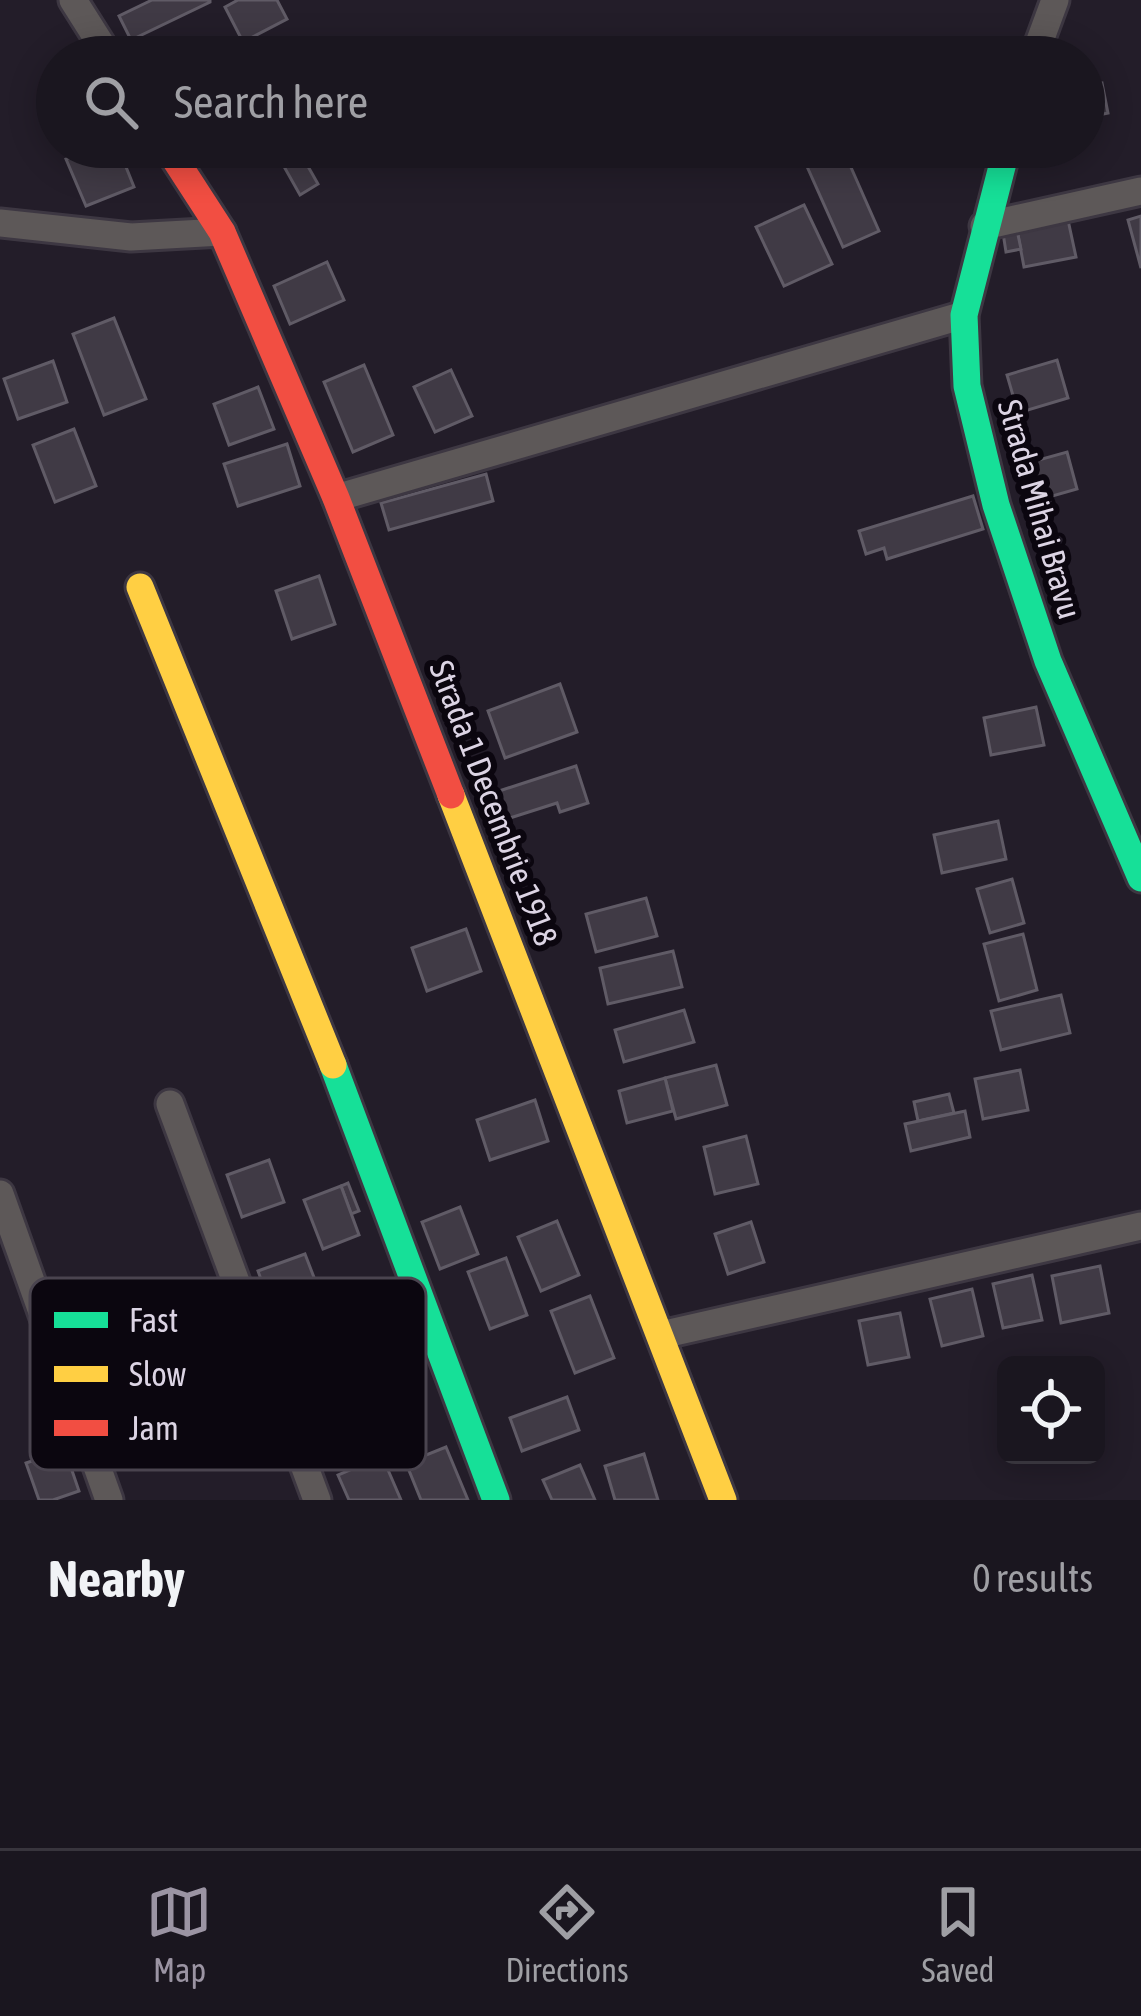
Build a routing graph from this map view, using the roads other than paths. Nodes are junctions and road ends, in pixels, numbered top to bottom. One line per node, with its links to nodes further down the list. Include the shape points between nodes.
1 (73, 0): 3 (street)
2 (1055, 0): 4 (street)
3 (96, 36)
4 (1042, 36)
5 (181, 168): 10 (street, Strada 1 Decembrie 1918)
6 (1001, 168): 9 (street, Strada Mihai Bravu)
7 (1141, 191): 9 (street)
8 (0, 223): 10 (street, via 130,237)
9 (984, 226): 11 (street, Strada Mihai Bravu)
10 (222, 232): 12 (street, Strada 1 Decembrie 1918)
11 (964, 315): 12 (street); 14 (street, Strada Mihai Bravu, via 967,386 1016,569)
12 (336, 498): 22 (street, Strada 1 Decembrie 1918)
13 (140, 587): 20 (street)
14 (1141, 878)
15 (170, 1104): 19 (street)
16 (0, 1194): 18 (street)
17 (1141, 1226): 22 (street)
18 (30, 1278)
19 (235, 1278)
20 (413, 1278)
21 (426, 1312): 27 (street)
22 (661, 1335): 28 (street, Strada 1 Decembrie 1918)
23 (99, 1470): 25 (street)
24 (306, 1470): 26 (street)
25 (110, 1500)
26 (317, 1500)
27 (496, 1500)
28 (724, 1500)

